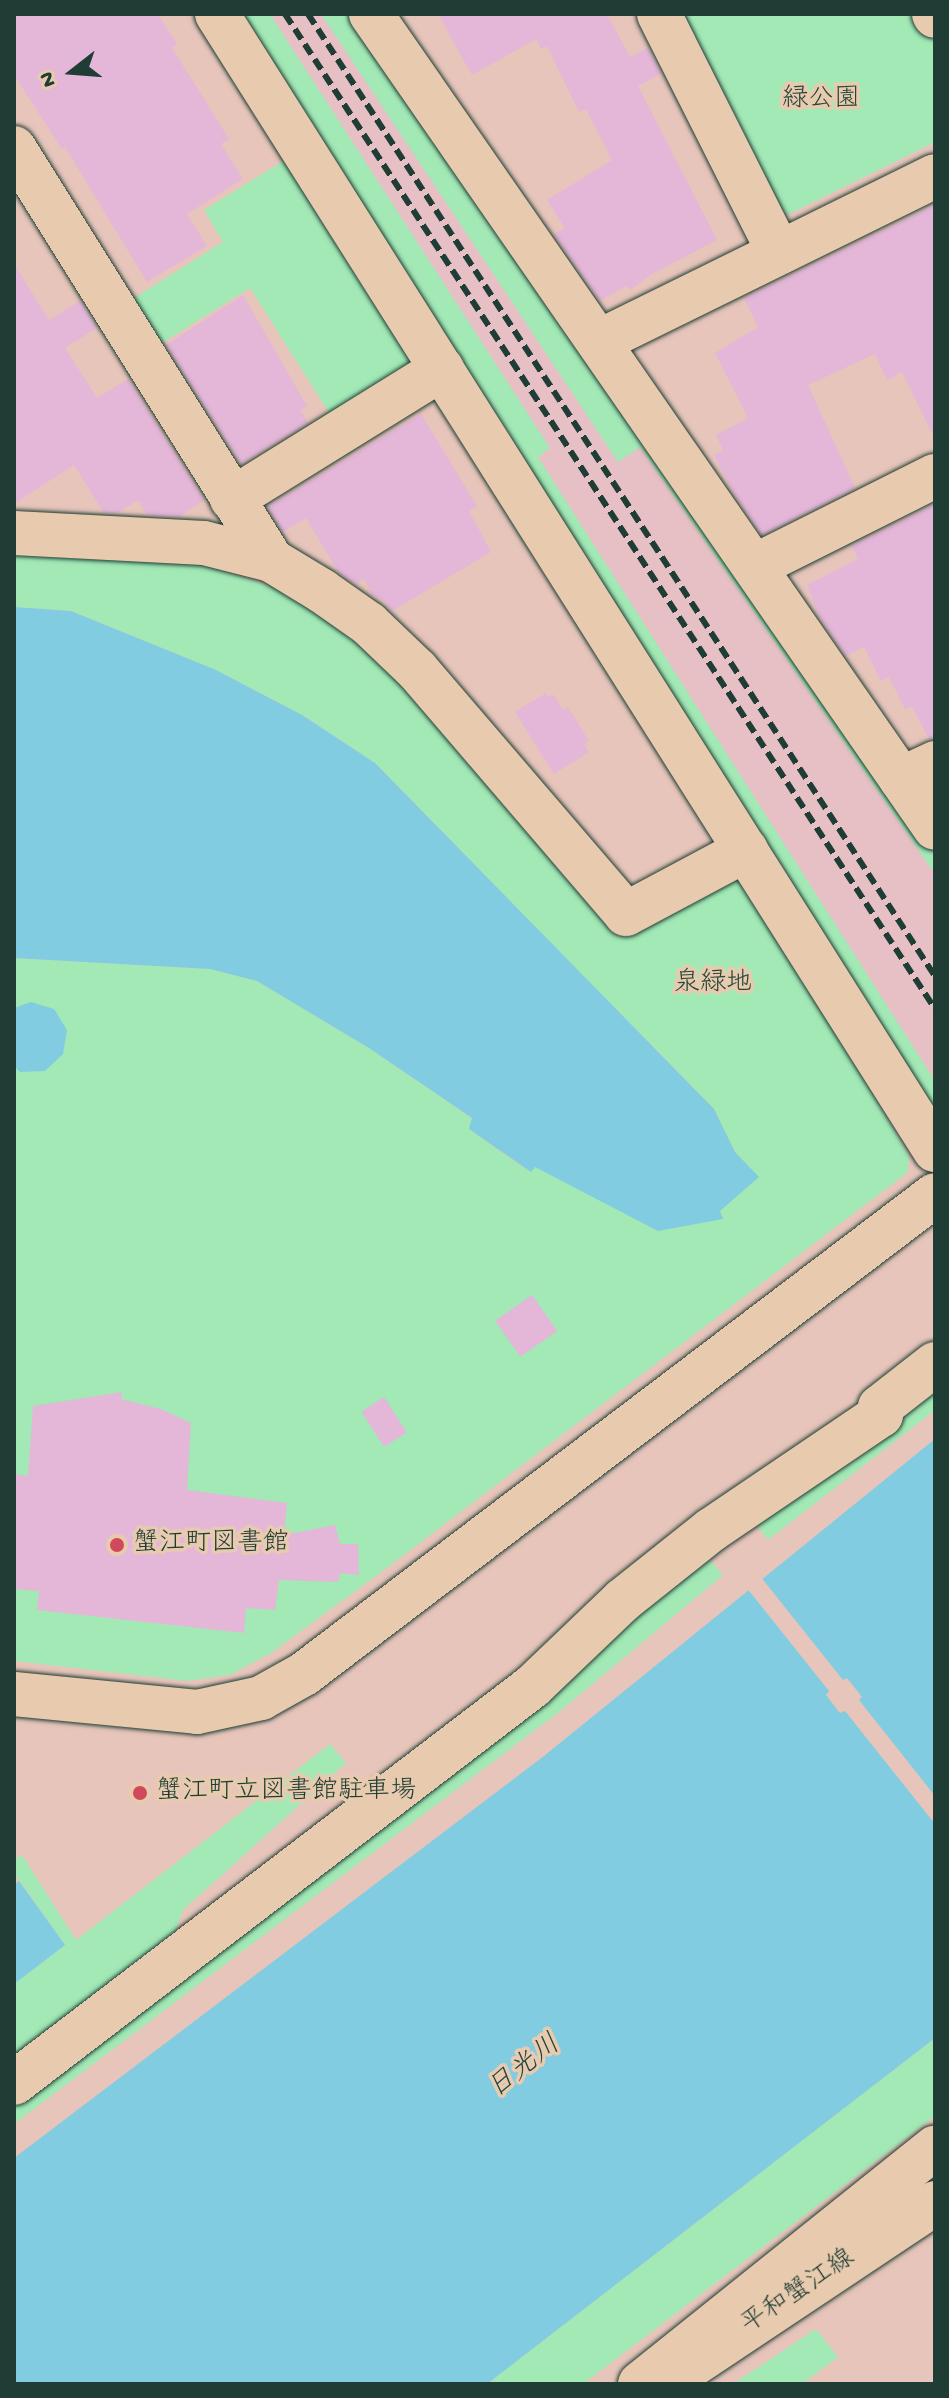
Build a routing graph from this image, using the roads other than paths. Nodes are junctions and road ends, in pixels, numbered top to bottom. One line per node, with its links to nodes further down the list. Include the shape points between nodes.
1 (217, 14): 8 (street)
2 (371, 14): 7 (street)
3 (659, 14): 6 (street)
4 (14, 148): 10 (street)
5 (935, 176): 6 (street)
6 (779, 253): 7 (street)
7 (600, 341): 13 (street)
8 (442, 369): 10 (street); 16 (street)
9 (935, 476): 13 (street)
10 (232, 499): 12 (street)
11 (14, 533): 12 (street, via 204,543)
12 (271, 560): 16 (street, via 369,624 417,670 626,914)
13 (755, 566): 14 (street)
14 (918, 771): 15 (street)
15 (935, 828)
16 (746, 850): 17 (street)
17 (935, 1150)
18 (935, 1195): 20 (street, via 304,1674 261,1698 197,1712)
19 (935, 1364): 21 (street, via 880,1407 881,1415 711,1530 623,1600 533,1686)
20 (14, 1694)
21 (14, 2083)
22 (935, 2148): 24 (street)
23 (935, 2203): 25 (street, 平和蟹江線)
24 (640, 2384)
25 (664, 2384)

